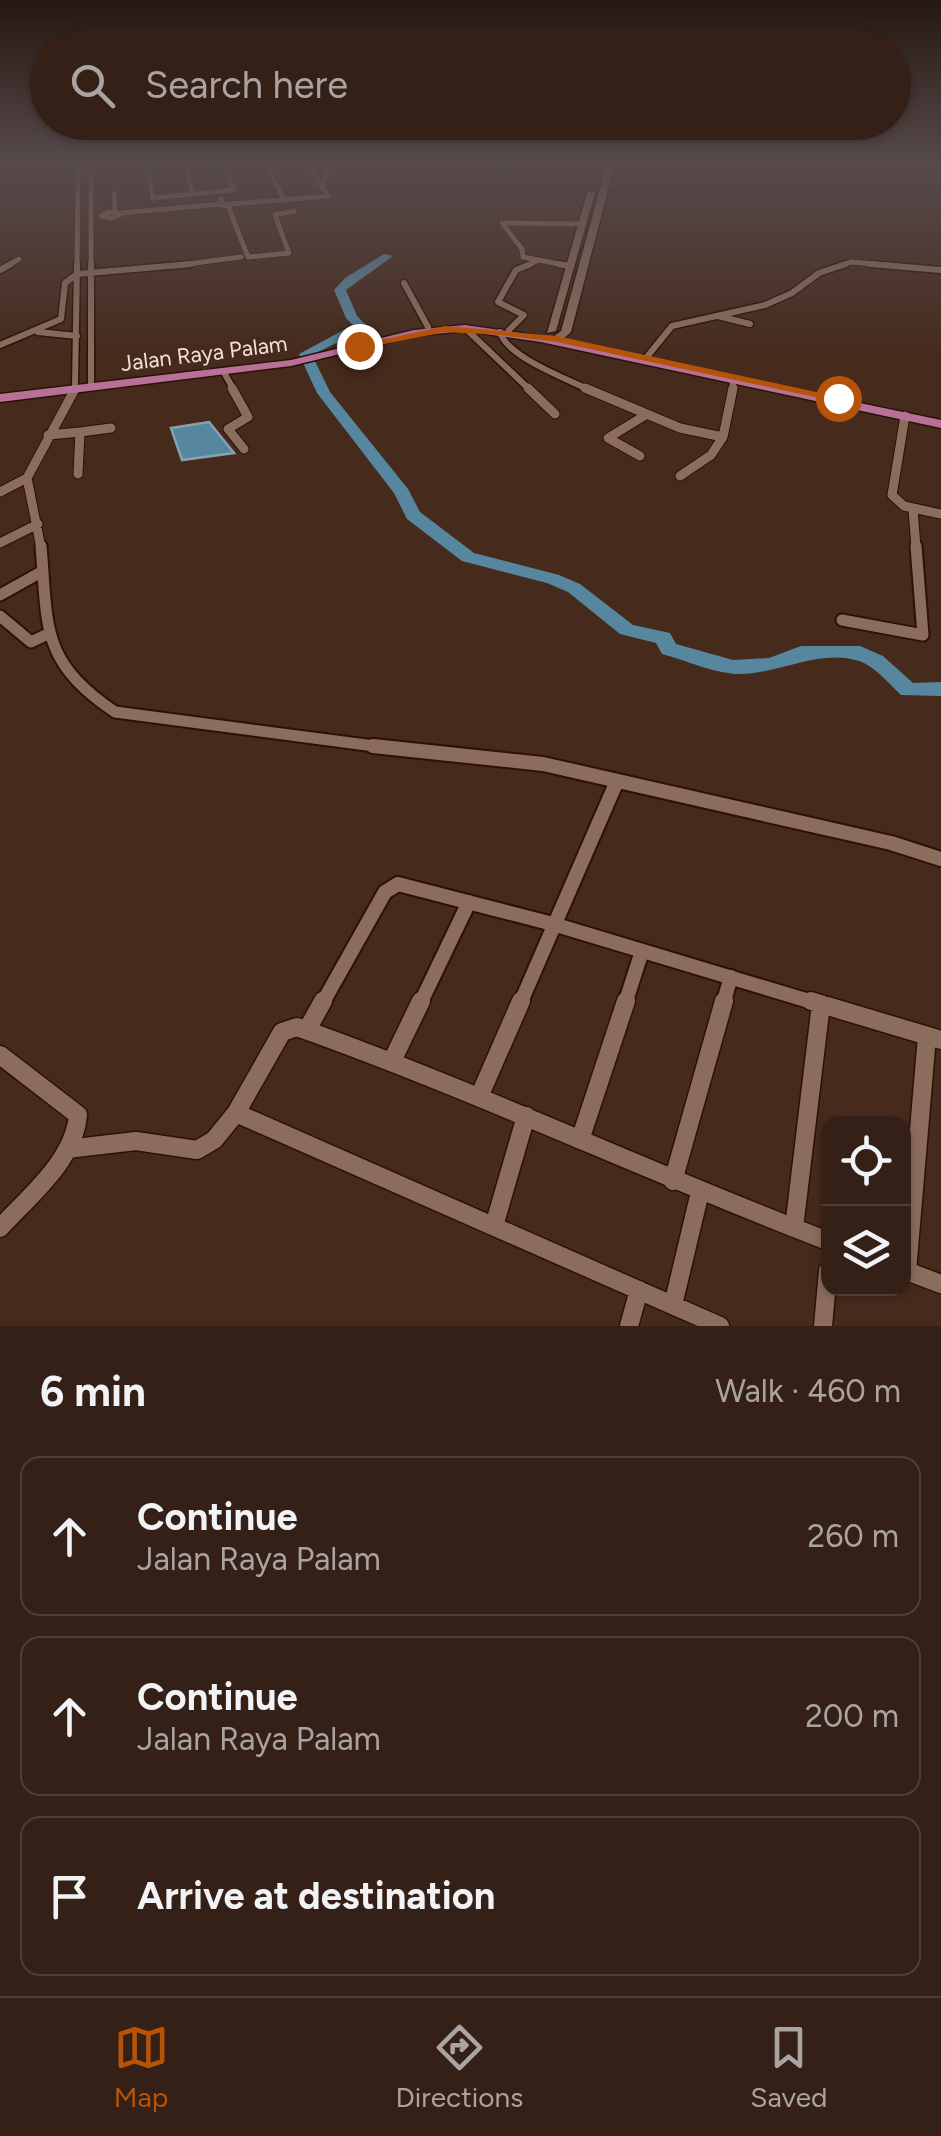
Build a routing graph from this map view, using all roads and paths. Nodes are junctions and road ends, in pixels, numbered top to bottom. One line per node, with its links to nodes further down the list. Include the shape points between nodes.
1 (78, 229): 15 (street)
2 (92, 229): 13 (street)
3 (235, 229): 4 (street, via 245,256 288,253)
4 (280, 229)
5 (507, 229): 10 (street, via 523,258)
6 (580, 229): 11 (street)
7 (591, 229): 24 (street)
8 (241, 256): 13 (street, via 128,272)
9 (20, 259): 12 (street)
10 (537, 261): 11 (street); 21 (street, via 516,270 499,300 524,316)
11 (570, 266): 24 (street)
12 (0, 270)
13 (90, 270): 15 (street); 31 (street)
14 (941, 270): 17 (street, via 851,262 765,305)
15 (76, 272): 22 (street, via 65,284 61,319); 23 (street)
16 (404, 284): 19 (street)
17 (714, 314): 18 (street); 27 (street, via 672,326)
18 (750, 324)
19 (428, 327): 21 (main road, Jalan Raya Palam); 26 (main road, Jalan Raya Palam)
20 (465, 328): 21 (main road, Jalan Raya Palam); 26 (main road, Jalan Raya Palam, via 414,332); 35 (street)
21 (504, 331): 24 (main road, Jalan Raya Palam); 36 (street, via 503,343 520,356)
22 (38, 332): 23 (street); 25 (street)
23 (77, 336): 32 (street)
24 (557, 338): 27 (main road, Jalan Raya Palam); 30 (main road, Jalan Raya Palam)
25 (0, 345)
26 (312, 357): 28 (main road, Jalan Raya Palam); 29 (main road, Jalan Raya Palam)
27 (646, 358): 34 (main road, Jalan Raya Palam)
28 (224, 372): 29 (main road, Jalan Raya Palam); 43 (street, via 248,416 228,429)
29 (152, 378): 31 (main road, Jalan Raya Palam); 32 (main road, Jalan Raya Palam)
30 (732, 380): 34 (main road, Jalan Raya Palam); 42 (street)
31 (91, 384): 32 (main road, Jalan Raya Palam)
32 (75, 388): 33 (main road, Jalan Raya Palam); 41 (street)
33 (0, 396)
34 (851, 403): 37 (main road, Jalan Raya Palam); 38 (main road, Jalan Raya Palam)
35 (555, 414)
36 (644, 416): 42 (street); 44 (street, via 608,438)
37 (905, 416): 38 (main road, Jalan Raya Palam); 49 (street, via 891,490 895,501)
38 (941, 422)
39 (111, 428): 40 (street)
40 (80, 432): 41 (street); 45 (street)
41 (48, 435): 47 (street)
42 (723, 438): 46 (street)
43 (244, 449)
44 (640, 456)
45 (78, 474)
46 (680, 476)
47 (27, 478): 48 (street); 51 (street)
48 (0, 492)
49 (913, 509): 50 (street); 56 (street, via 923,636)
50 (941, 514)
51 (38, 524): 52 (street); 53 (street)
52 (0, 543)
53 (44, 574): 54 (street); 57 (street)
54 (0, 596)
55 (0, 616): 57 (street, via 31,642)
56 (842, 620)
57 (50, 634): 58 (street, via 54,654 115,712 543,764)
58 (617, 781): 59 (street); 61 (street)
59 (941, 859)
60 (470, 902): 61 (street); 65 (street, via 391,886); 68 (street)
61 (553, 924): 62 (street); 69 (street)
62 (642, 950): 63 (street); 72 (street)
63 (732, 977): 64 (street); 74 (street)
64 (820, 1004): 66 (street); 79 (street)
65 (307, 1030): 68 (street); 70 (street, via 282,1032)
66 (934, 1038): 77 (street)
67 (0, 1055): 73 (street, via 78,1115 78,1134)
68 (392, 1061): 69 (street)
69 (479, 1096): 71 (street)
70 (236, 1112): 73 (street, via 215,1142 199,1150 143,1141); 78 (street)
71 (526, 1116): 72 (street); 78 (street)
72 (580, 1140): 74 (street)
73 (68, 1149): 76 (street)
74 (673, 1181): 75 (street)
75 (700, 1192): 79 (street); 85 (street)
76 (2, 1222)
77 (911, 1222)
78 (494, 1226): 83 (street)
79 (794, 1228): 80 (street)
80 (821, 1238)
81 (911, 1272): 82 (street)
82 (941, 1284)
83 (638, 1290): 85 (street); 86 (street)
84 (826, 1296): 88 (street)
85 (672, 1305): 87 (street)
86 (629, 1326)
87 (720, 1326)
88 (823, 1326)

